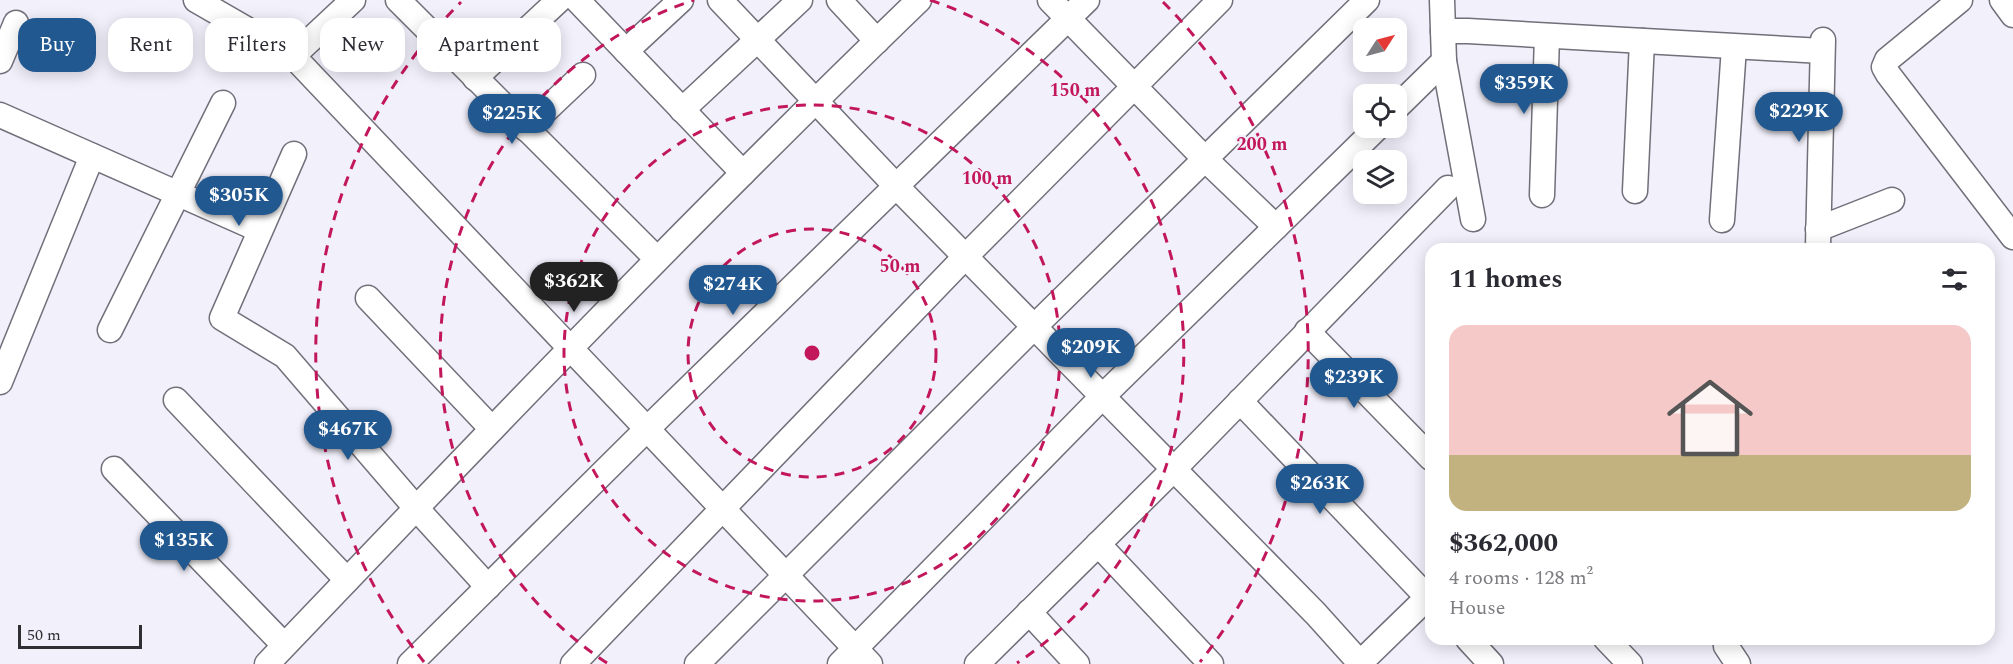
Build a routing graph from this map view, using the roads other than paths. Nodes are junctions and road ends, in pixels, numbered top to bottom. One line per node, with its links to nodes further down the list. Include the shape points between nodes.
1 (196, 0): 19 (street)
2 (353, 0): 25 (street)
3 (398, 0): 34 (street)
4 (559, 0): 34 (street)
5 (577, 0): 29 (street)
6 (681, 0): 29 (street)
7 (720, 0): 24 (street)
8 (800, 0): 24 (street)
9 (839, 0): 26 (street)
10 (920, 0): 26 (street)
11 (1050, 0): 20 (street)
12 (1088, 0): 20 (street)
13 (1220, 0): 35 (street)
14 (1367, 0): 45 (street)
15 (1443, 0): 22 (street)
16 (1960, 0): 57 (street, via 1887,60 1884,67)
17 (2002, 0): 18 (street)
18 (2013, 15)
19 (227, 18)
20 (1068, 19): 35 (street); 47 (street)
21 (16, 23): 30 (street)
22 (1443, 32): 23 (street); 31 (street)
23 (1547, 36): 27 (street); 51 (street)
24 (758, 40): 37 (street); 39 (street)
25 (308, 41)
26 (877, 41): 37 (street)
27 (1642, 41): 28 (street); 49 (street)
28 (1734, 46): 52 (street, via 1823,46 1818,237); 54 (street)
29 (626, 51): 39 (street)
30 (0, 61)
31 (1444, 61): 36 (street); 53 (street)
32 (307, 72): 64 (street)
33 (583, 75): 41 (street)
34 (475, 78): 41 (street)
35 (1135, 86): 45 (street); 58 (street)
36 (1407, 97)
37 (814, 102): 46 (street); 47 (street)
38 (223, 103): 50 (street)
39 (682, 110): 46 (street)
40 (0, 115): 44 (street)
41 (526, 129): 59 (street)
42 (1367, 138): 55 (street)
43 (294, 154): 56 (street)
44 (92, 156): 50 (street); 65 (street)
45 (1205, 159): 55 (street); 61 (street)
46 (743, 173): 59 (street)
47 (897, 187): 58 (street); 70 (street)
48 (1448, 188): 63 (street)
49 (1635, 191)
50 (178, 194): 56 (street); 62 (street)
51 (1542, 195)
52 (1892, 200)
53 (1473, 219)
54 (1722, 220)
55 (1276, 227): 66 (street)
56 (260, 230): 74 (street, via 222,318 285,356)
57 (2013, 237)
58 (966, 256): 61 (street); 75 (street)
59 (657, 259): 64 (street)
60 (369, 298): 69 (street)
61 (1035, 326): 66 (street); 77 (street)
62 (110, 330)
63 (1308, 331): 68 (street); 71 (street)
64 (570, 348): 69 (street); 70 (street)
65 (0, 382)
66 (1103, 396): 73 (street); 87 (street)
67 (176, 400): 78 (street)
68 (1240, 401): 73 (street); 80 (street)
69 (492, 429): 74 (street)
70 (647, 429): 75 (street); 79 (street)
71 (1425, 452)
72 (114, 469): 83 (street)
73 (1174, 469): 76 (street); 95 (street)
74 (416, 508): 78 (street); 79 (street)
75 (722, 508): 77 (street); 90 (street)
76 (1098, 544): 82 (street); 94 (street)
77 (787, 576): 87 (street); 91 (street)
78 (348, 580): 83 (street)
79 (488, 587): 89 (street)
80 (1425, 593)
81 (1425, 603): 95 (street)
82 (1029, 612): 92 (street); 93 (street)
83 (284, 645): 88 (street)
84 (1474, 645): 96 (street)
85 (1612, 645): 97 (street)
86 (1726, 645): 98 (street)
87 (855, 659)
88 (267, 664)
89 (410, 664)
90 (573, 664)
91 (697, 664)
92 (977, 664)
93 (1077, 664)
94 (1211, 664)
95 (1361, 664)
96 (1491, 664)
97 (1630, 664)
98 (1738, 664)

